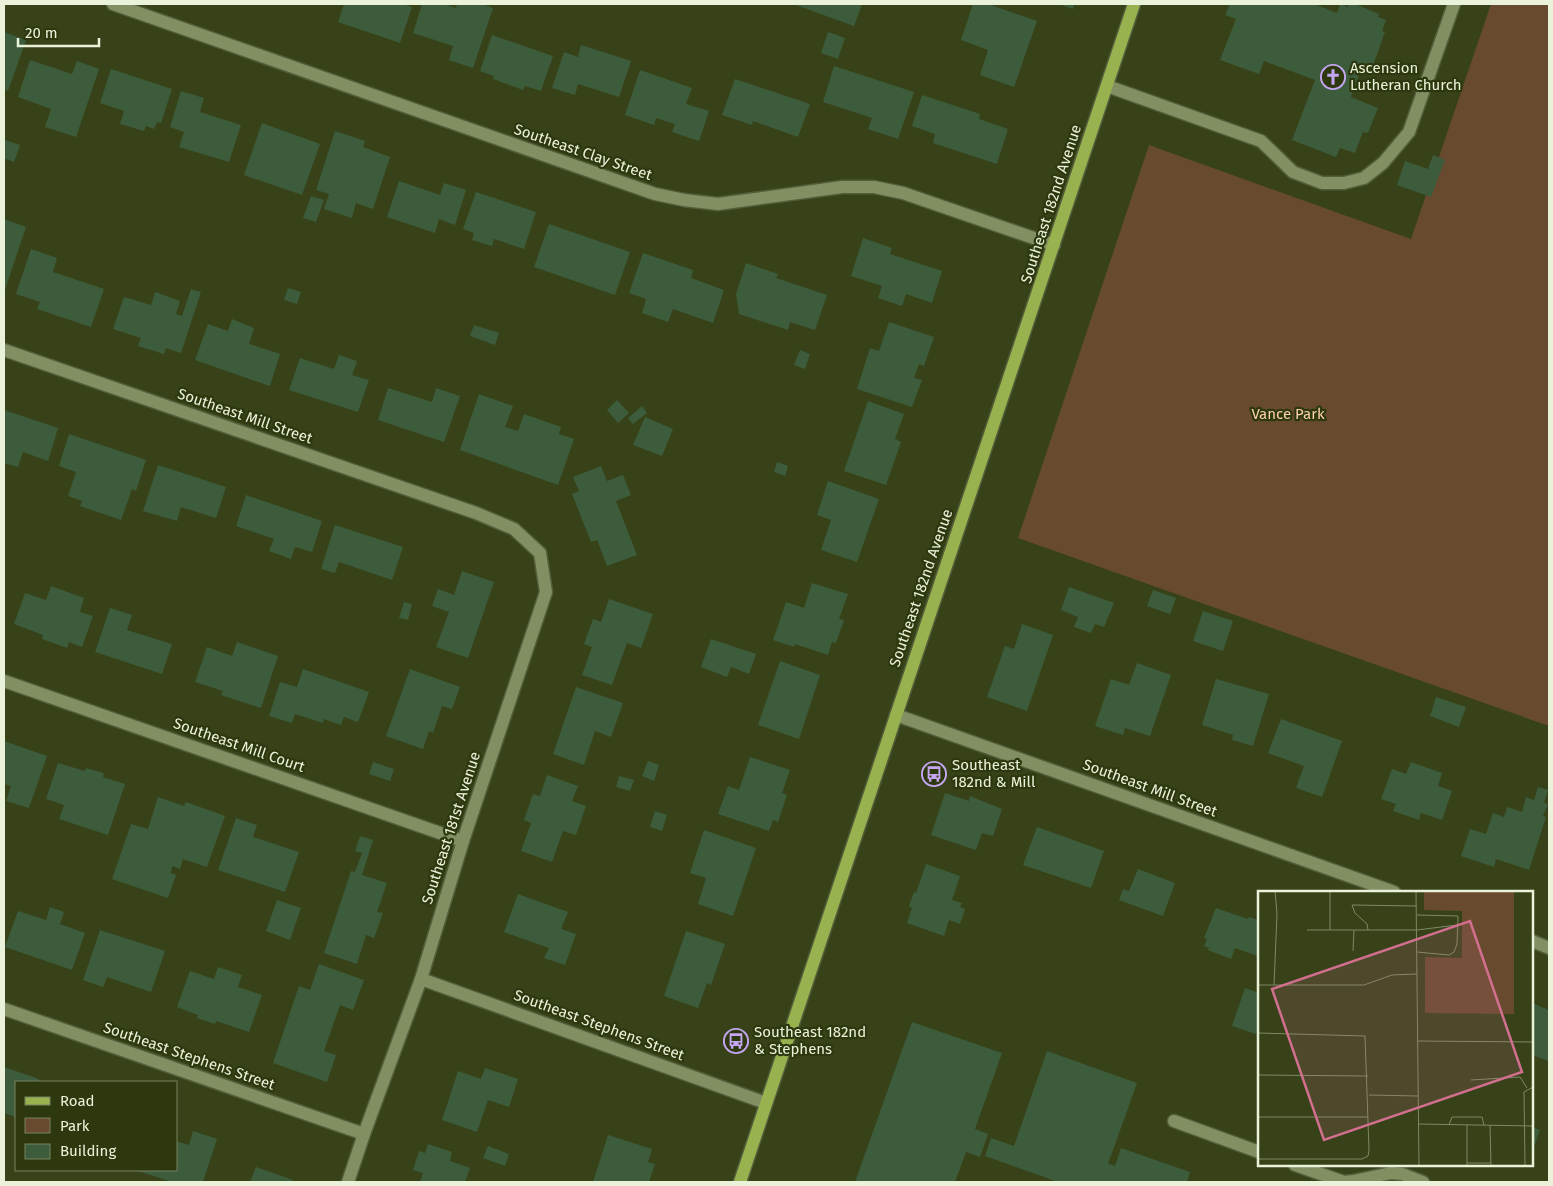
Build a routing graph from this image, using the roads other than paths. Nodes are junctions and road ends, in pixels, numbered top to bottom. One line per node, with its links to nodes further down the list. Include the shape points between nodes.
1 (113, 4): 5 (street, Southeast Clay Street, via 655,194 718,204 842,187 874,187 903,193)
2 (1134, 4): 4 (main road, Southeast 182nd Avenue)
3 (1454, 4): 4 (street, via 1409,132 1383,163 1364,178 1344,183 1322,183 1293,172 1261,141)
4 (1107, 86): 5 (main road, Southeast 182nd Avenue)
5 (1054, 245): 9 (main road, Southeast 182nd Avenue)
6 (4, 350): 7 (street, Southeast Mill Street)
7 (476, 514): 10 (street, Southeast 181st Avenue, via 514,529 540,553 546,592)
8 (4, 680): 10 (street, Southeast Mill Court)
9 (896, 715): 11 (street, Southeast Mill Street); 16 (main road, Southeast 182nd Avenue)
10 (463, 841): 14 (street, Southeast 181st Avenue)
11 (1391, 891)
12 (1533, 941): 13 (street)
13 (1549, 948)
14 (421, 979): 16 (street, Southeast Stephens Street); 18 (street, Southeast 181st Avenue)
15 (4, 1009): 18 (street, Southeast Stephens Street)
16 (766, 1103): 22 (main road, Southeast 182nd Avenue)
17 (1174, 1121): 19 (street)
18 (364, 1134): 21 (street, Southeast 181st Avenue)
19 (1258, 1152)
20 (1299, 1166): 23 (street, via 1344,1182 1391,1173)
21 (348, 1182)
22 (740, 1182)
23 (1423, 1182)

